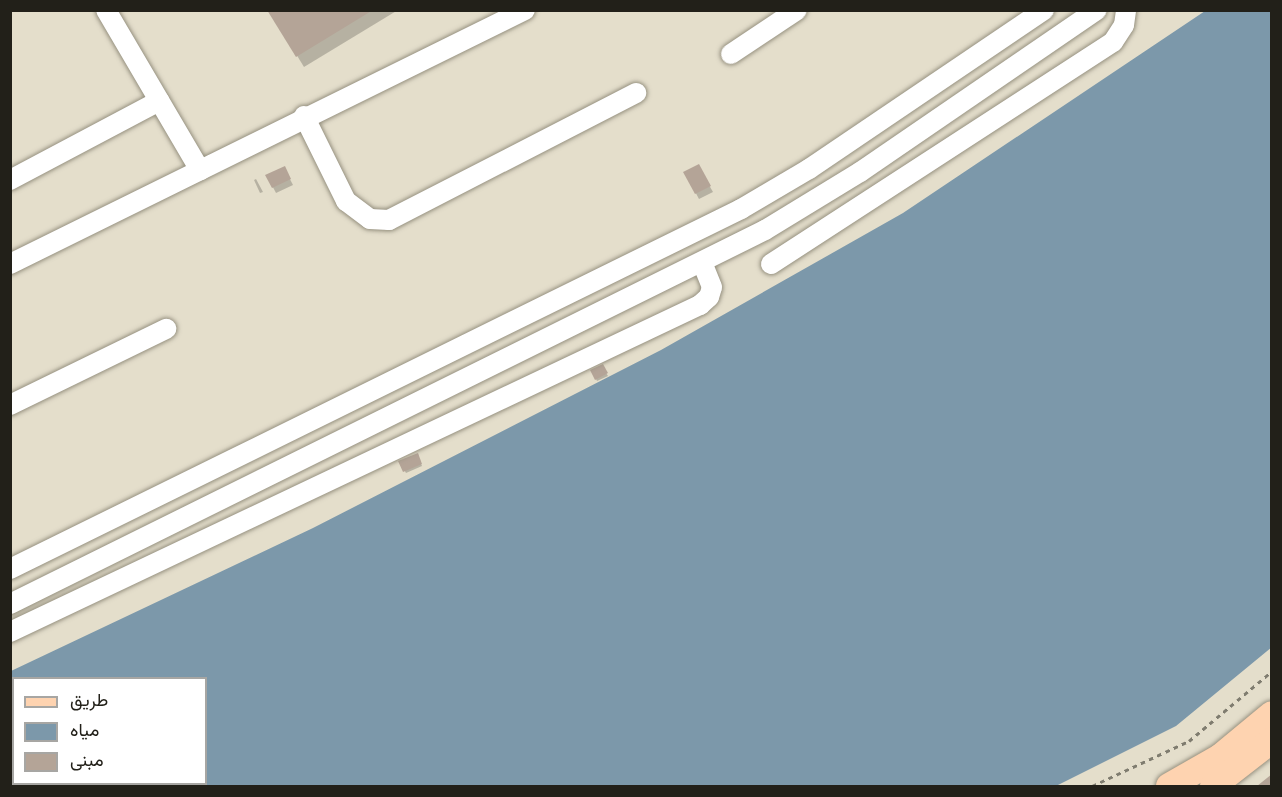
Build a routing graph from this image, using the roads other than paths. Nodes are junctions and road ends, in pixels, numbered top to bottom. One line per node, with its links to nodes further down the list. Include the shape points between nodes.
1 (106, 10): 11 (street)
2 (525, 10): 12 (street)
3 (797, 10): 8 (street)
4 (1044, 10): 23 (street, via 809,169 741,210)
5 (1097, 10): 7 (street)
6 (1126, 10): 9 (street, via 1124,25 1113,42)
7 (1042, 48): 9 (street); 15 (street, via 829,192)
8 (731, 54)
9 (1062, 75): 17 (street)
10 (636, 93): 12 (street, via 389,220 370,219 346,201)
11 (159, 101): 13 (street); 14 (street)
12 (304, 116): 13 (street)
13 (200, 170): 16 (street)
14 (10, 180)
15 (702, 262): 18 (street); 20 (street, via 712,281 709,297)
16 (10, 264)
17 (771, 264)
18 (624, 301): 20 (street); 22 (street)
19 (166, 329): 21 (street)
20 (639, 332): 24 (street)
21 (10, 405)
22 (109, 556): 24 (street); 25 (street)
23 (10, 569)
24 (118, 578): 27 (street)
25 (31, 594): 26 (street); 27 (street)
26 (10, 604)
27 (43, 616): 28 (street)
28 (10, 632)
29 (1272, 714): 31 (main road, via 1220,757)
30 (1272, 740): 32 (main road)
31 (1169, 786)
32 (1213, 786)

